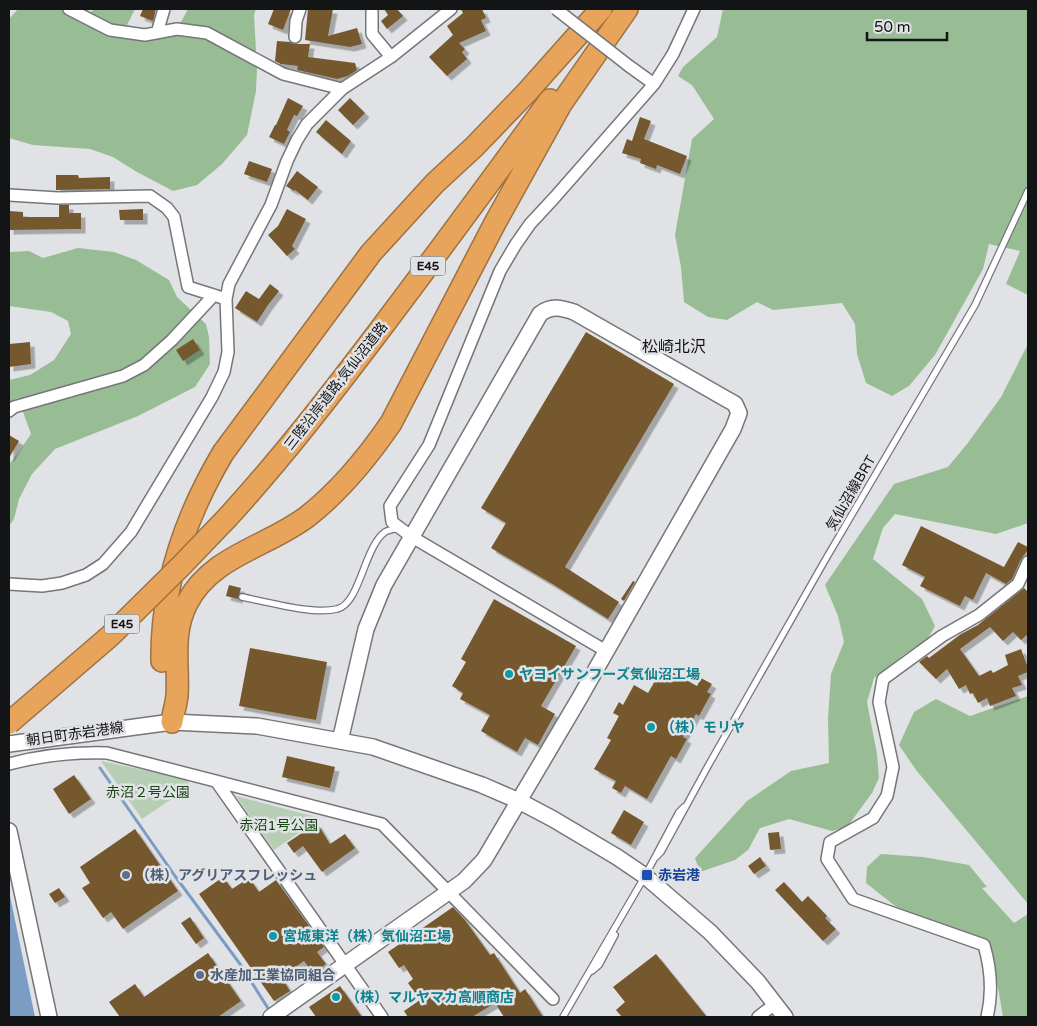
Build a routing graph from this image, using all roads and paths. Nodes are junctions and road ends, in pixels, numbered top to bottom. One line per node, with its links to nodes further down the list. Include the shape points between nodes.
1 (69, 9): 11 (street, via 110,30 145,35)
2 (164, 9): 11 (street)
3 (300, 9): 12 (street)
4 (372, 9): 13 (street, via 372,34)
5 (451, 9): 13 (street)
6 (556, 9): 14 (street, bridge)
7 (602, 9): 21 (highway, 三陸沿岸道路;気仙沼道路 / E45, via 351,350); 28 (highway, via 528,91 371,253 219,460 183,535 166,603 162,647 163,696)
8 (620, 9): 21 (highway, 三陸沿岸道路;気仙沼道路 / E45, via 344,378 274,464)
9 (627, 9): 28 (highway, via 561,104 391,423 375,447 336,492 306,517 218,567 200,583 186,604 176,645 177,697)
10 (694, 9): 14 (street, via 673,54)
11 (157, 33): 15 (street, via 177,29 207,33 283,74)
12 (296, 38)
13 (391, 57): 15 (street)
14 (654, 84): 22 (street, via 530,224 500,271 429,445 390,506 392,522)
15 (342, 88): 19 (street, via 307,124 297,140 271,205 234,272)
16 (1028, 191): 35 (lane, 気仙沼線BRT, via 975,305)
17 (9, 195): 18 (street, via 58,198 150,196 174,217 188,287)
18 (214, 295): 19 (street); 20 (street, via 144,365 123,376)
19 (226, 299): 24 (street, via 228,352 224,372 131,532 103,564 86,575 42,586)
20 (9, 411)
21 (224, 513): 27 (highway, 三陸沿岸道路;気仙沼道路 / E45, via 101,630); 29 (highway, 三陸沿岸道路;気仙沼道路 / E45, bridge, via 182,566)
22 (406, 533): 25 (lane, via 385,532 373,548 352,597 340,609 322,612); 26 (street); 26 (street, via 540,314 546,310 559,307 574,312 735,404 739,413 733,429); 30 (street, via 366,629)
23 (1028, 562): 46 (street, via 1018,584 979,616 942,636 882,679 879,702 893,767 887,796 872,818 830,842 827,859 852,899 984,945 990,966)
24 (9, 584)
25 (242, 598)
26 (606, 651): 33 (street)
27 (9, 709)
28 (172, 722): 29 (street, 朝日町赤岩港線); 30 (street, 朝日町赤岩港線, via 257,726)
29 (11, 736)
30 (340, 741): 33 (street, 朝日町赤岩港線, via 373,747)
31 (9, 764): 32 (street, via 39,756 107,753)
32 (216, 781): 36 (street, via 382,824); 37 (street)
33 (519, 802): 35 (street, 朝日町赤岩港線, via 584,837); 36 (street, via 484,860 464,882)
34 (9, 831): 41 (street)
35 (645, 876): 39 (street, 朝日町赤岩港線, via 710,932); 43 (lane, 気仙沼線BRT, via 599,965 588,974)
36 (449, 892): 37 (street); 38 (street)
37 (345, 965): 40 (street); 42 (street)
38 (553, 1000)
39 (776, 1003): 44 (street); 45 (street, 朝日町赤岩港線)
40 (275, 1014)
41 (48, 1017)
42 (382, 1017)
43 (564, 1017)
44 (758, 1017)
45 (785, 1017)
46 (987, 1017)

